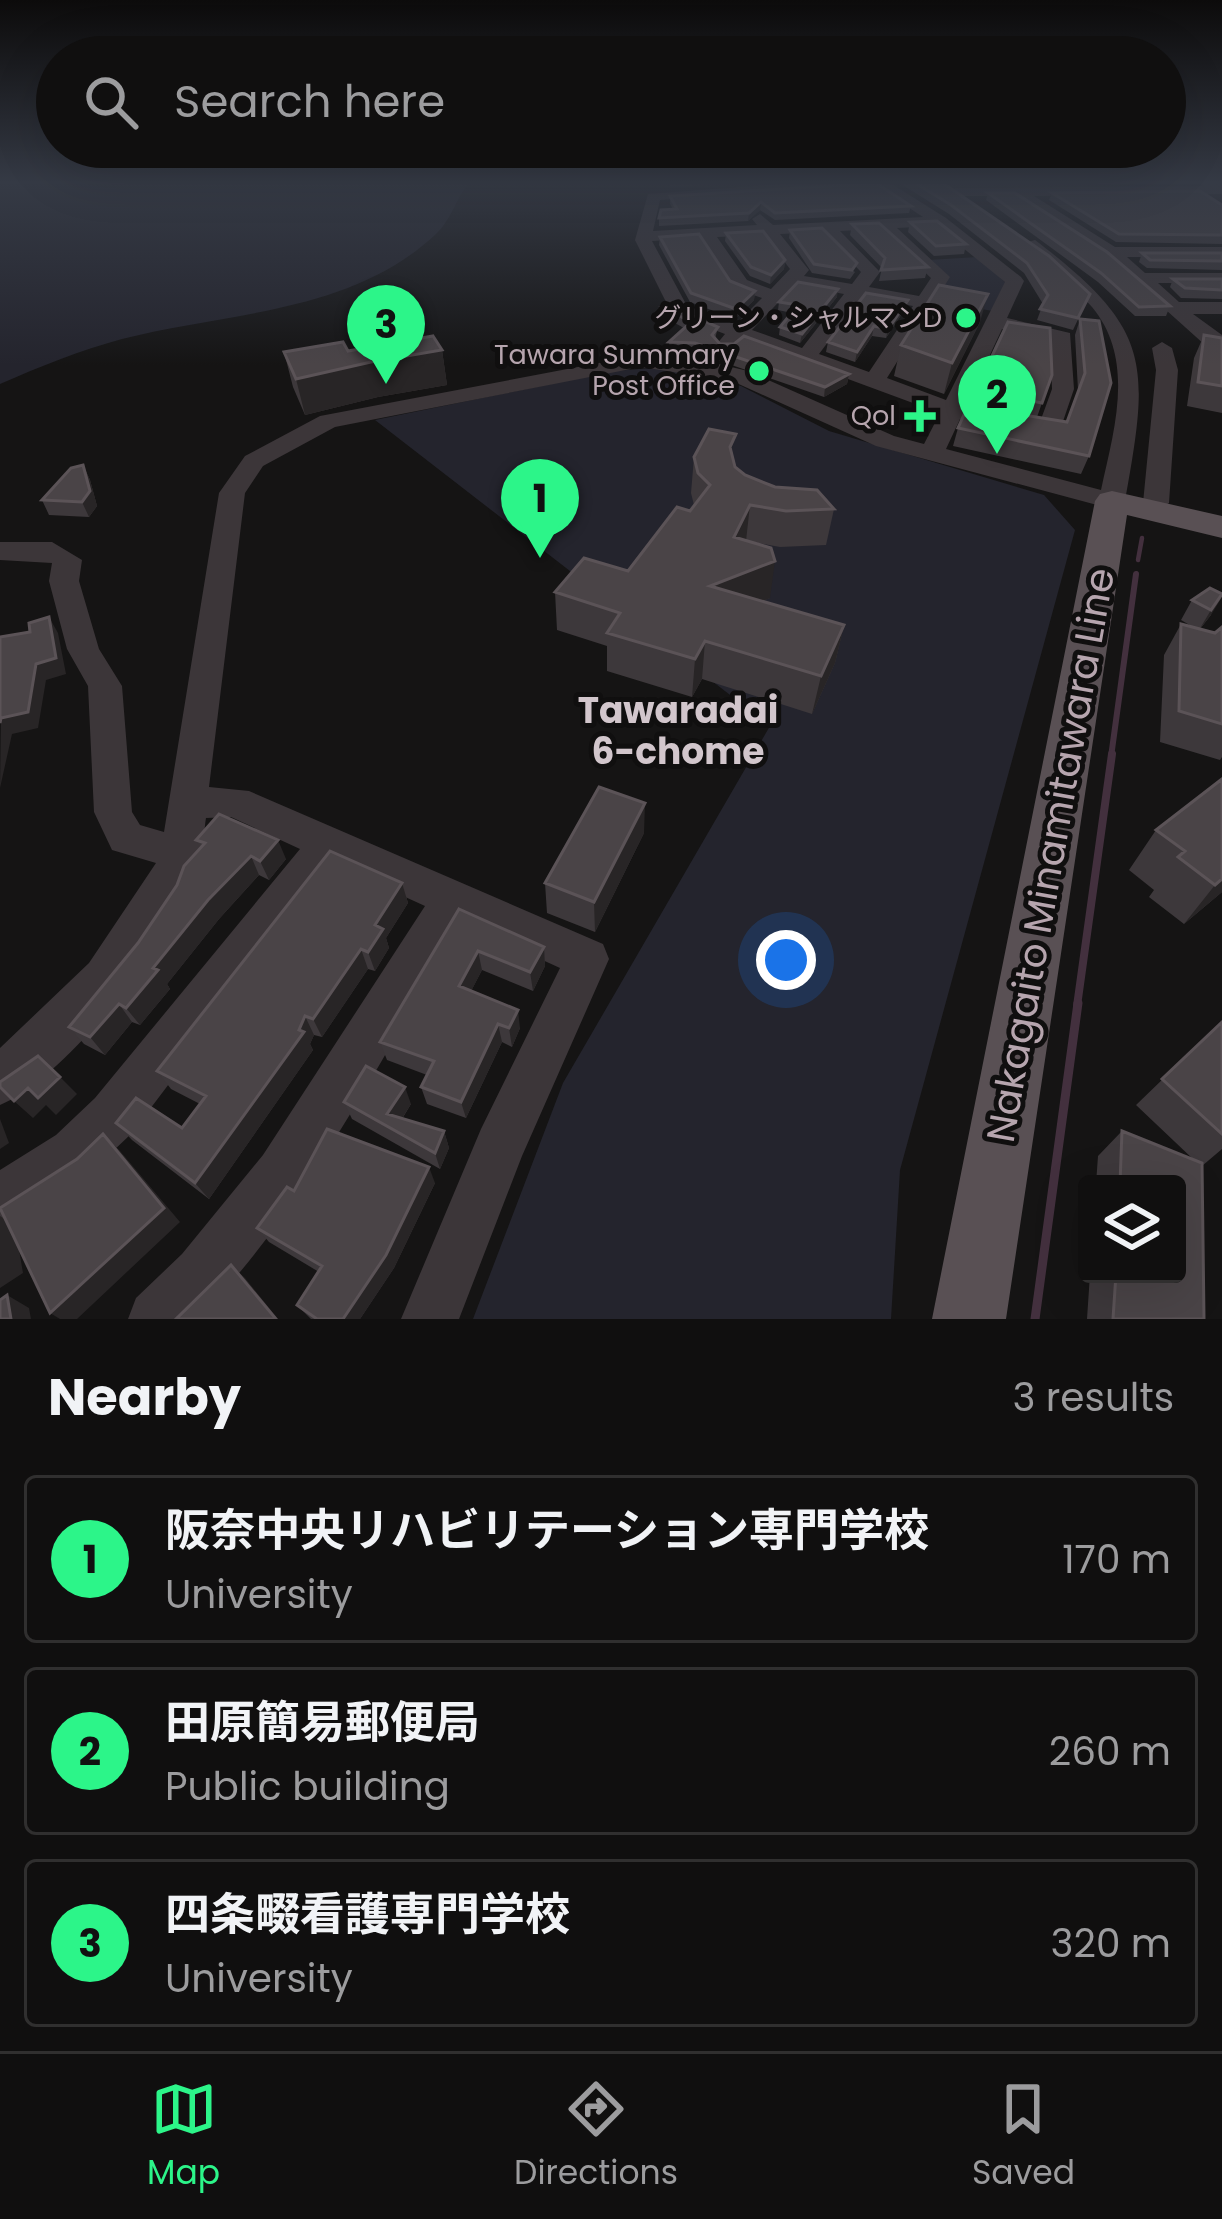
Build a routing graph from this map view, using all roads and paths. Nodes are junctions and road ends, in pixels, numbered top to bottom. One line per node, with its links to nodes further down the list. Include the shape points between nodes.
1 (646, 243): 21 (street, via 679,310)
2 (712, 243): 16 (street, via 740,284)
3 (779, 243): 14 (street, via 799,266)
4 (842, 243): 15 (street, via 871,272)
5 (904, 243): 17 (street, via 939,273)
6 (968, 243): 20 (street, via 1016,281)
7 (1027, 243): 11 (street)
8 (1096, 243): 9 (street)
9 (1111, 252): 10 (street); 11 (street); 12 (street)
10 (1222, 252)
11 (1041, 253): 29 (street, via 1102,307 1125,341)
12 (1141, 278): 13 (street); 18 (street)
13 (1222, 278)
14 (791, 279): 15 (street); 16 (street)
15 (856, 290): 17 (street); 23 (street)
16 (774, 296): 21 (street)
17 (925, 302): 20 (street); 26 (street)
18 (1175, 308): 19 (street); 22 (street)
19 (1222, 308)
20 (997, 319): 27 (street); 27 (street, via 1060,333 1063,389 1048,430)
21 (739, 332): 23 (street); 25 (street)
22 (1222, 341)
23 (807, 356): 26 (street)
24 (1222, 358): 29 (street, via 1150,345 1167,370)
25 (706, 367): 28 (street); 32 (street, via 615,363 328,421 254,461 232,493)
26 (874, 381): 27 (street)
27 (953, 410): 28 (street)
28 (931, 455): 29 (street)
29 (1134, 502): 30 (main road); 40 (main road, Nakagaito Minamitawara Line)
30 (1222, 527)
31 (0, 551): 34 (street, via 52,551 67,560 64,581 82,649 106,686 112,812 126,838)
32 (190, 803): 33 (street, via 235,802); 34 (street)
33 (328, 844): 35 (street); 37 (street, via 113,1116 74,1153)
34 (181, 854): 36 (street, via 114,972)
35 (452, 899): 38 (street, via 257,1210); 39 (street, via 587,959)
36 (0, 1079)
37 (0, 1201)
38 (157, 1319)
39 (430, 1319)
40 (969, 1319)

